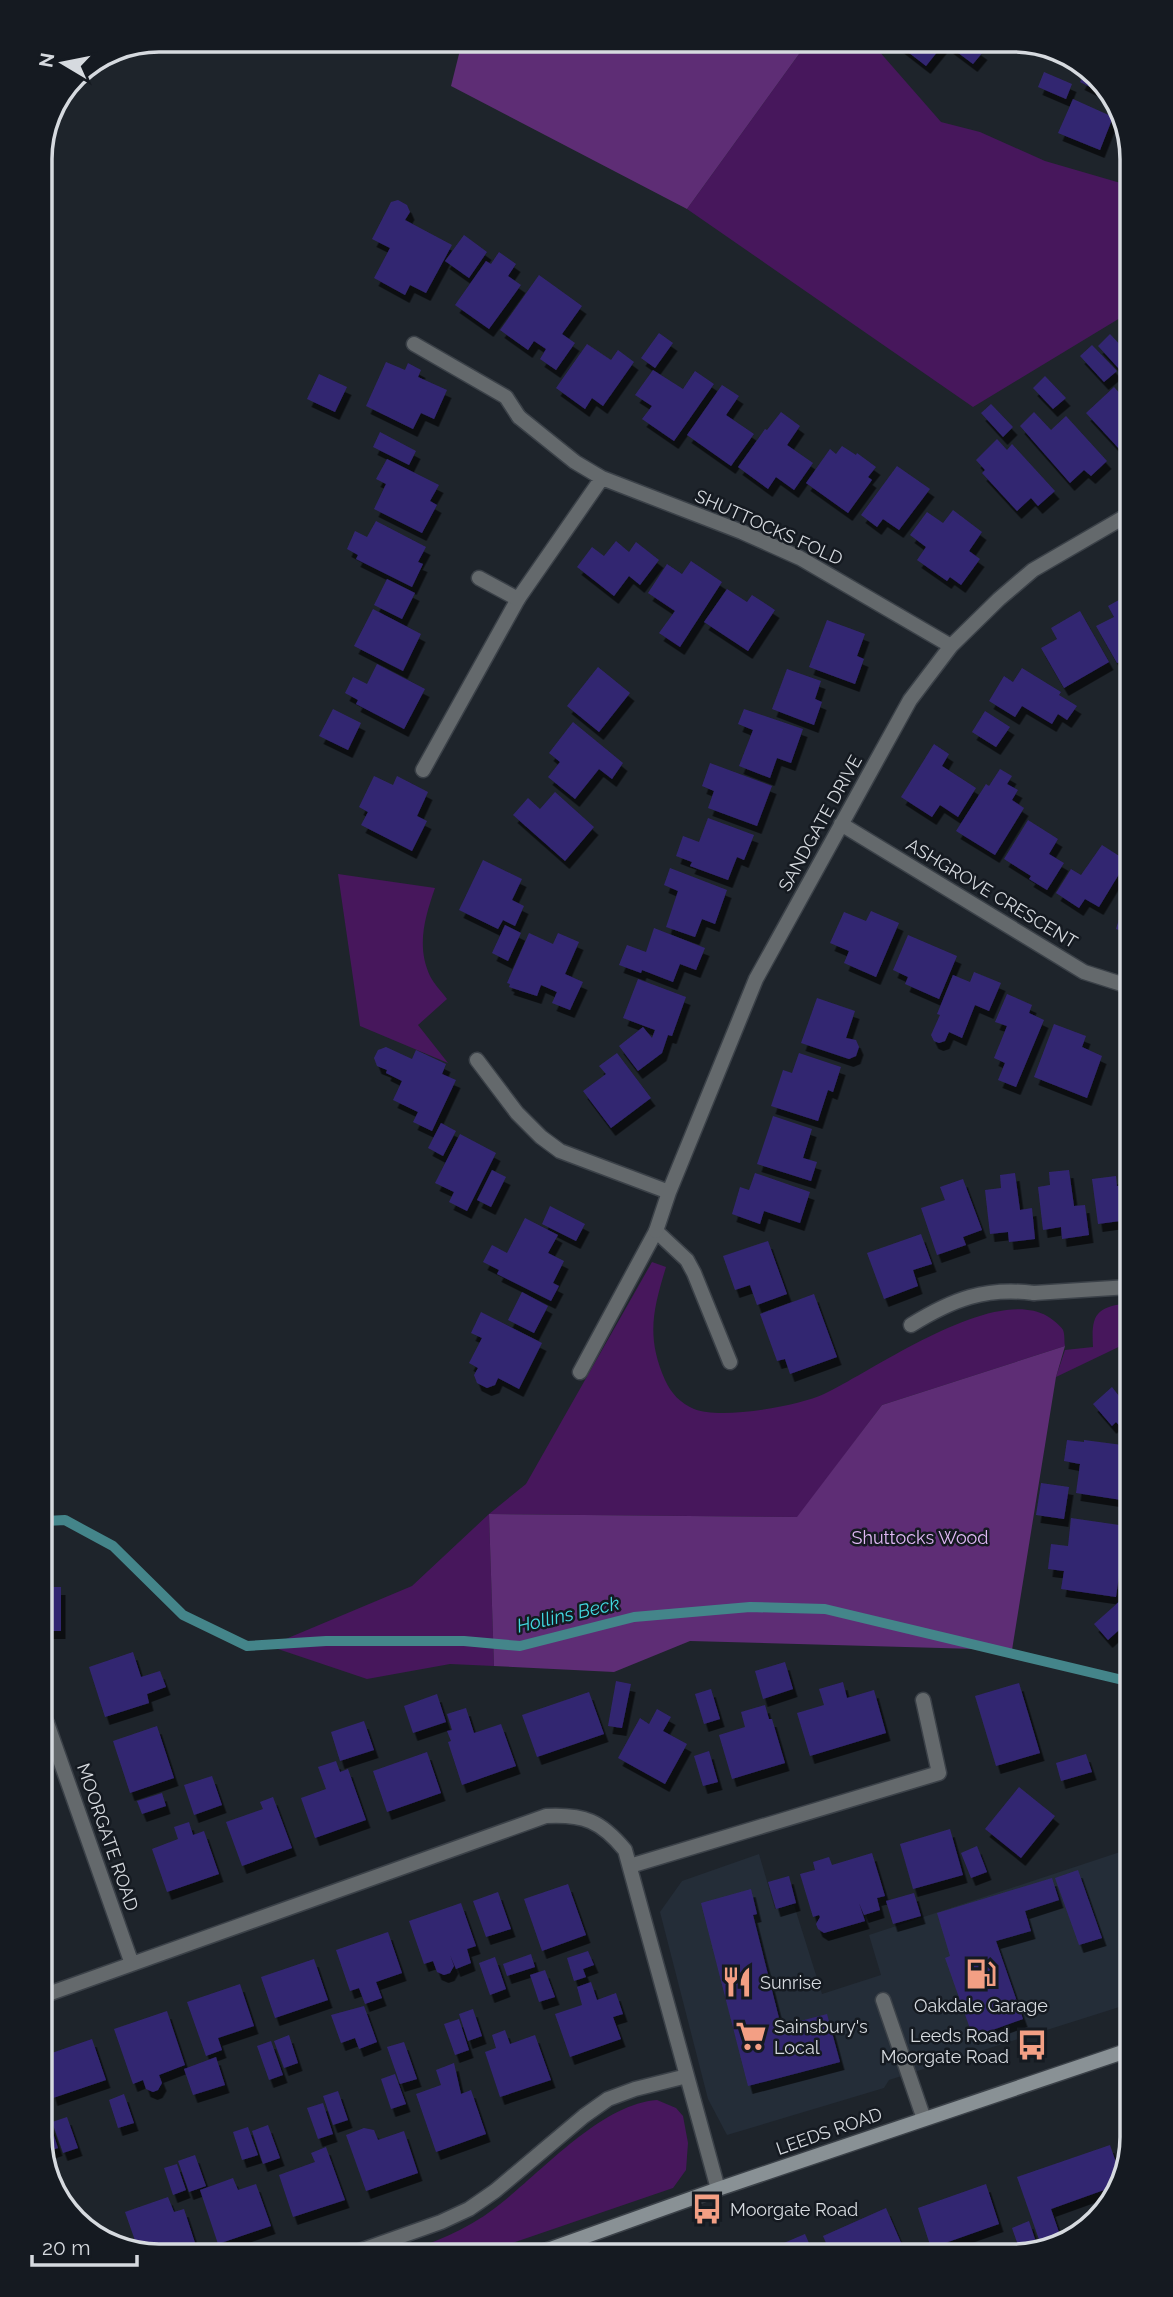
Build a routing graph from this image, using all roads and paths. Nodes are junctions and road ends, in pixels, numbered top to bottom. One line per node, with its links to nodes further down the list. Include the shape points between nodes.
1 (414, 344): 2 (street, SHUTTOCKS FOLD, via 506,397 519,417)
2 (602, 478): 5 (street); 6 (street, SHUTTOCKS FOLD, via 800,558)
3 (1120, 519): 6 (street, SANDGATE DRIVE, via 1033,570)
4 (479, 578): 5 (street)
5 (518, 599): 7 (street)
6 (951, 646): 8 (street, SANDGATE DRIVE, via 909,700)
7 (423, 770)
8 (841, 824): 9 (street, ASHGROVE CRESCENT, via 1084,972); 11 (street, SANDGATE DRIVE, via 756,979)
9 (1120, 983)
10 (477, 1060): 11 (street, via 517,1113 560,1151)
11 (669, 1192): 12 (street, SANDGATE DRIVE)
12 (656, 1231): 15 (street, via 687,1260); 16 (street, SANDGATE DRIVE)
13 (1120, 1288): 14 (street, via 981,1293 957,1300)
14 (911, 1325)
15 (730, 1362)
16 (580, 1372)
17 (923, 1700): 19 (street, via 939,1773)
18 (52, 1738): 20 (street, MOORGATE ROAD)
19 (630, 1866): 20 (street, via 611,1832 591,1820 546,1816); 24 (street)
20 (132, 1964): 21 (street)
21 (52, 1993)
22 (883, 2000): 25 (street)
23 (1120, 2053): 25 (main road, LEEDS ROAD)
24 (687, 2076): 26 (street); 27 (street, via 608,2099 468,2209)
25 (924, 2119): 26 (main road, LEEDS ROAD)
26 (719, 2189): 28 (main road, LEEDS ROAD)
27 (379, 2244)
28 (564, 2244)

